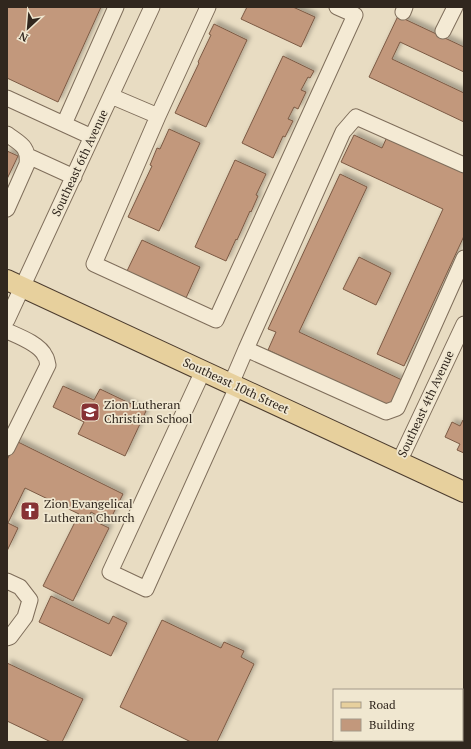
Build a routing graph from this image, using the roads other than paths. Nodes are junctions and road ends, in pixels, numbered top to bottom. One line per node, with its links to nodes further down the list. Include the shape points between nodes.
1 (116, 7): 11 (street)
2 (152, 7): 8 (street, Southeast 6th Avenue)
3 (208, 7): 10 (street)
4 (337, 7): 6 (street)
5 (456, 7): 7 (street)
6 (357, 11): 10 (street, via 216,320 94,264)
7 (444, 31)
8 (111, 96): 10 (street); 13 (street, Southeast 6th Avenue)
9 (7, 98): 11 (street)
10 (158, 116)
11 (64, 124): 13 (street)
12 (7, 134): 14 (street, via 25,148)
13 (92, 137): 16 (street, Southeast 6th Avenue)
14 (28, 156): 16 (street); 17 (street, via 28,164)
15 (464, 164): 23 (street, via 356,117 343,132)
16 (74, 177): 19 (street, Southeast 6th Avenue)
17 (7, 209)
18 (464, 258): 23 (street, via 397,408 386,412)
19 (15, 283): 20 (street, Southeast 6th Avenue); 24 (main road, Southeast 10th Street)
20 (7, 320)
21 (464, 324): 27 (street, Southeast 4th Avenue)
22 (7, 331): 26 (street, via 28,340 39,349 45,355 48,365)
23 (246, 349): 25 (street)
24 (203, 371): 25 (main road, Southeast 10th Street); 25 (street, via 110,572 146,589)
25 (234, 385): 27 (main road, Southeast 10th Street)
26 (7, 448)
27 (399, 462): 28 (main road, Southeast 10th Street)
28 (464, 492)
29 (7, 581): 30 (street, via 20,587 30,600 25,617)
30 (7, 638)

